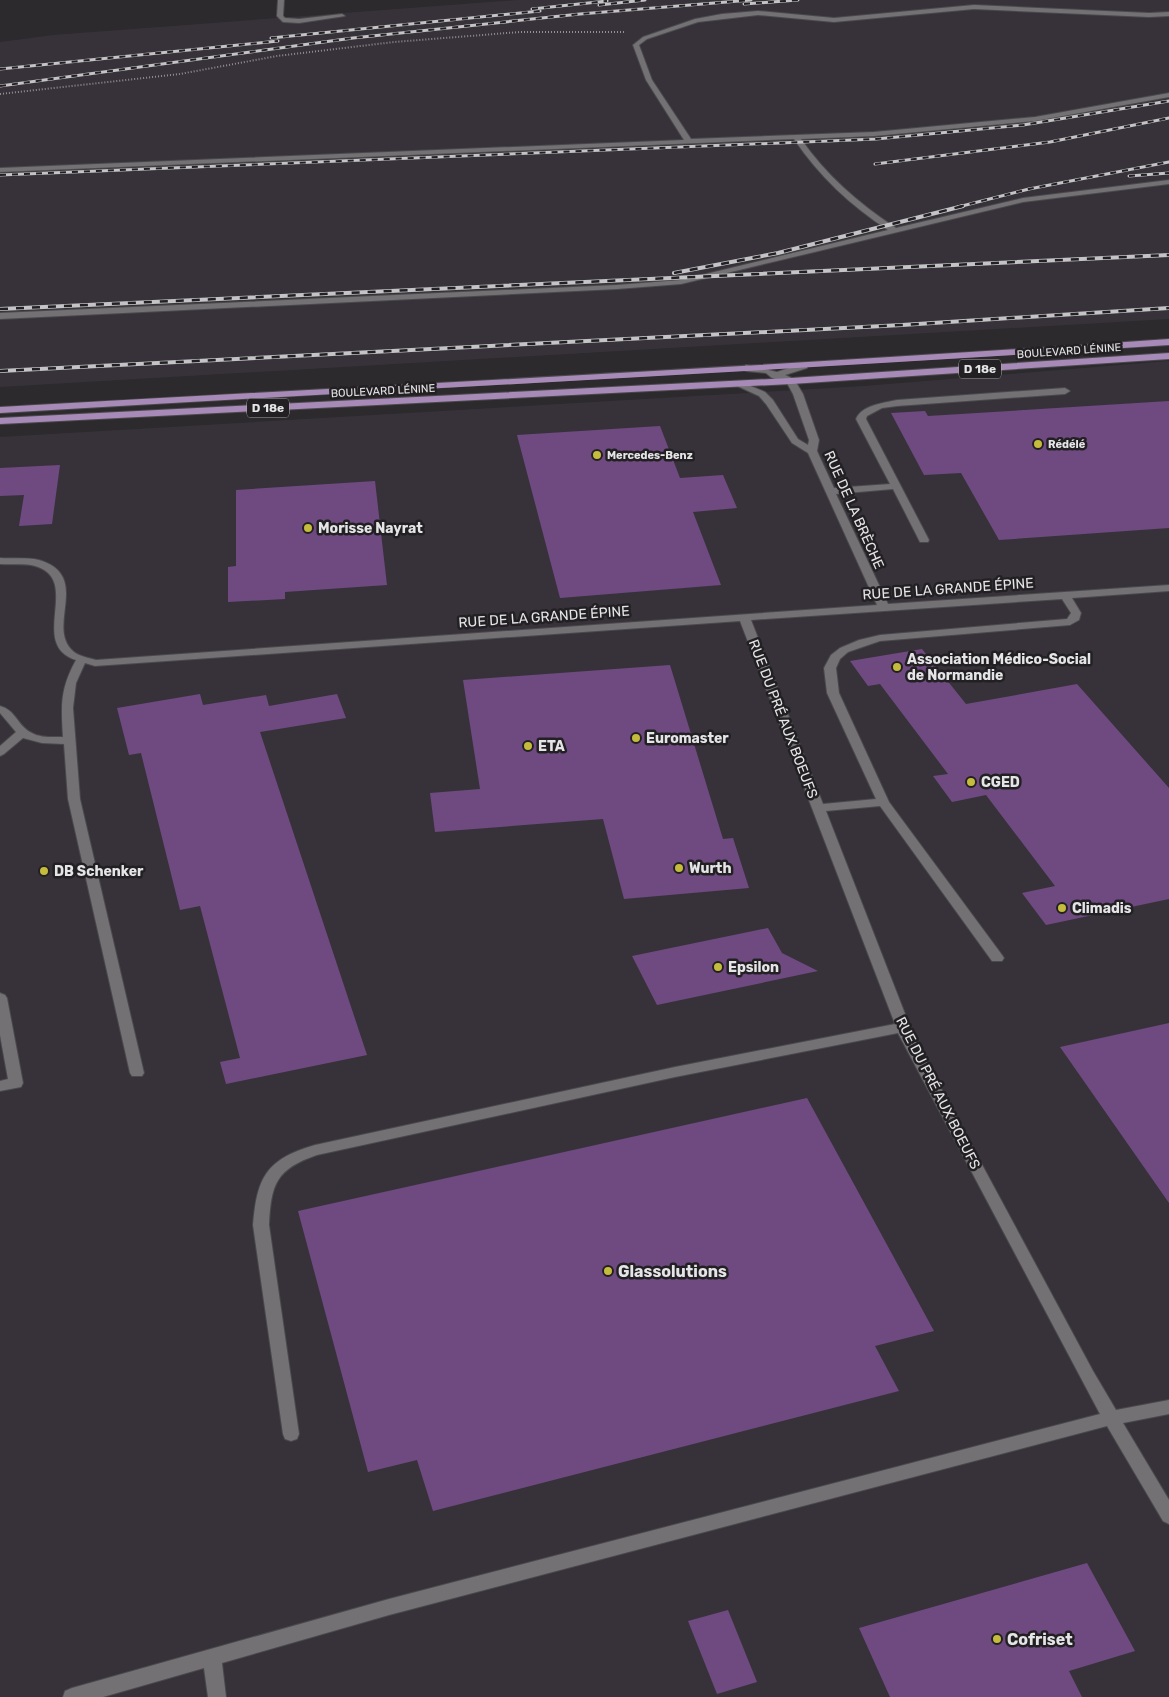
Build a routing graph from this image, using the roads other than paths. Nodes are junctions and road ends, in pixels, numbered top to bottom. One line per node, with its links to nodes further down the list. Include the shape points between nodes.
1 (281, 0): 3 (street, via 280,16 283,20)
2 (1169, 14): 6 (street, via 974,7 834,20 758,13 697,20 645,38 636,45 649,80)
3 (342, 16)
4 (1169, 95): 5 (street, via 1035,119)
5 (797, 138): 6 (street); 9 (street, via 841,190)
6 (689, 142): 7 (street)
7 (0, 170)
8 (1169, 182): 9 (street, via 1023,200)
9 (893, 230): 10 (street, via 682,282)
10 (0, 316)
11 (1169, 342): 13 (main road, BOULEVARD LÉNINE / D 18e)
12 (1169, 356): 16 (main road, BOULEVARD LÉNINE / D 18e)
13 (804, 366): 14 (main road, BOULEVARD LÉNINE / D 18e); 15 (street, BOULEVARD LÉNINE / D 18e)
14 (746, 368): 15 (street, BOULEVARD LÉNINE / D 18e); 21 (main road, BOULEVARD LÉNINE / D 18e)
15 (778, 375): 16 (street, BOULEVARD LÉNINE / D 18e); 17 (street, BOULEVARD LÉNINE / D 18e)
16 (791, 382): 17 (main road, BOULEVARD LÉNINE / D 18e); 23 (street, RUE DE LA BRÈCHE, via 814,440)
17 (768, 383): 18 (main road, BOULEVARD LÉNINE / D 18e); 20 (street)
18 (738, 384): 20 (street, RUE DE LA BRÈCHE); 22 (main road, BOULEVARD LÉNINE / D 18e)
19 (1065, 392): 24 (street, via 897,403 868,411 861,419)
20 (762, 394): 23 (street, RUE DE LA BRÈCHE, via 795,441)
21 (0, 410)
22 (0, 421)
23 (812, 451): 25 (street, RUE DE LA BRÈCHE)
24 (896, 486): 25 (street); 26 (street)
25 (831, 491): 30 (street, RUE DE LA BRÈCHE)
26 (924, 540)
27 (0, 561): 32 (street, via 35,561 57,572 62,591 59,639 63,650)
28 (1169, 588): 29 (street, RUE DE LA GRANDE ÉPINE)
29 (1066, 596): 30 (street, RUE DE LA GRANDE ÉPINE); 37 (street, via 1076,613 1070,622 880,638 844,650 835,657 830,668 833,693)
30 (884, 608): 31 (street, RUE DE LA GRANDE ÉPINE)
31 (745, 619): 32 (street, RUE DE LA GRANDE ÉPINE, via 118,663); 38 (street, RUE DU PRÉ AUX BOEUFS)
32 (81, 662): 35 (street, via 70,683)
33 (0, 709): 34 (street, via 10,715)
34 (22, 733): 35 (street); 36 (street)
35 (70, 740): 42 (street, via 74,799)
36 (0, 752)
37 (883, 802): 38 (street); 39 (street)
38 (818, 808): 41 (street, RUE DU PRÉ AUX BOEUFS)
39 (997, 958)
40 (0, 998): 43 (street, via 16,1083)
41 (903, 1027): 45 (street, RUE DU PRÉ AUX BOEUFS, via 1044,1298); 46 (street, via 385,1134 292,1158 273,1174 263,1196 261,1225)
42 (137, 1073)
43 (0, 1086)
44 (1169, 1407): 45 (street)
45 (1111, 1418): 47 (street, RUE DU PRÉ AUX BOEUFS); 48 (street, via 389,1607)
46 (291, 1434)
47 (1169, 1516)
48 (212, 1657): 49 (street); 50 (street)
49 (72, 1697)
50 (217, 1697)

